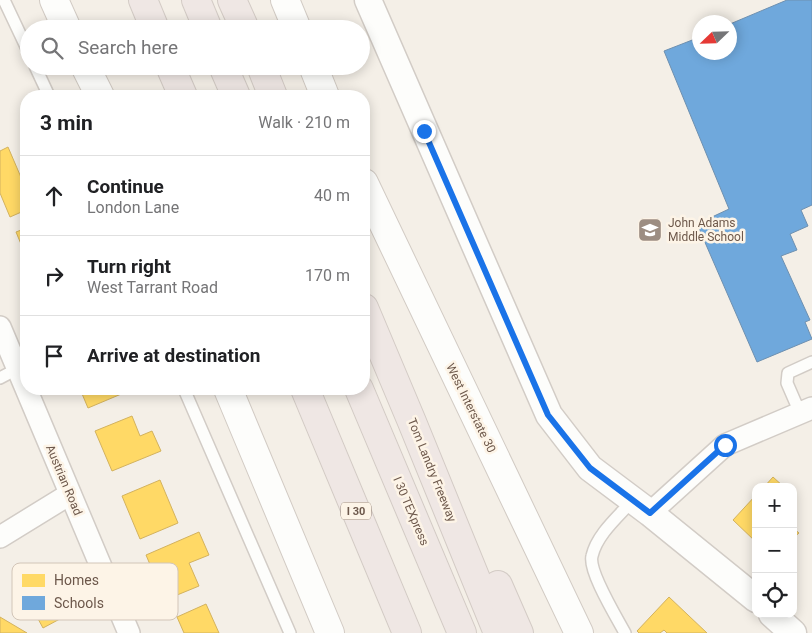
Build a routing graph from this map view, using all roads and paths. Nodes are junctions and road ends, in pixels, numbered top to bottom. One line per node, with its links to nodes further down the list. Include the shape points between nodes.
1 (4, 0): 13 (lane)
2 (54, 0): 8 (main road)
3 (142, 0): 9 (highway)
4 (196, 0): 10 (highway)
5 (232, 0): 11 (highway)
6 (285, 0): 12 (main road)
7 (368, 0): 38 (street, via 548,415 590,468)
8 (63, 20)
9 (150, 20)
10 (204, 20)
11 (241, 20)
12 (293, 20)
13 (20, 34)
14 (39, 75): 20 (lane)
15 (90, 75): 21 (main road)
16 (174, 75): 22 (highway)
17 (228, 75): 23 (highway)
18 (265, 75): 24 (highway)
19 (317, 75): 25 (main road)
20 (46, 90)
21 (97, 90)
22 (180, 90)
23 (234, 90)
24 (271, 90)
25 (323, 90)
26 (370, 196): 49 (main road, West Interstate 30)
27 (370, 322): 36 (highway, Tom Landry Freeway)
28 (0, 327): 30 (street, Austrian Road)
29 (812, 362): 35 (lane, via 788,373 787,384)
30 (8, 373): 37 (street, Austrian Road)
31 (187, 395): 43 (lane)
32 (231, 395): 44 (main road)
33 (308, 395): 45 (highway, I 30)
34 (362, 395): 46 (highway, I 30 TEXpress)
35 (806, 411): 38 (street, via 725,445)
36 (412, 422): 47 (highway, Tom Landry Freeway); 48 (highway, via 436,442)
37 (70, 494): 39 (street); 40 (street, Austrian Road)
38 (642, 507): 41 (street); 50 (lane, via 601,536 591,557 595,575)
39 (0, 537)
40 (97, 563)
41 (752, 596)
42 (776, 618): 51 (street)
43 (290, 633)
44 (330, 633)
45 (407, 633)
46 (462, 633)
47 (498, 633)
48 (519, 633)
49 (579, 633)
50 (625, 633)
51 (792, 633)

